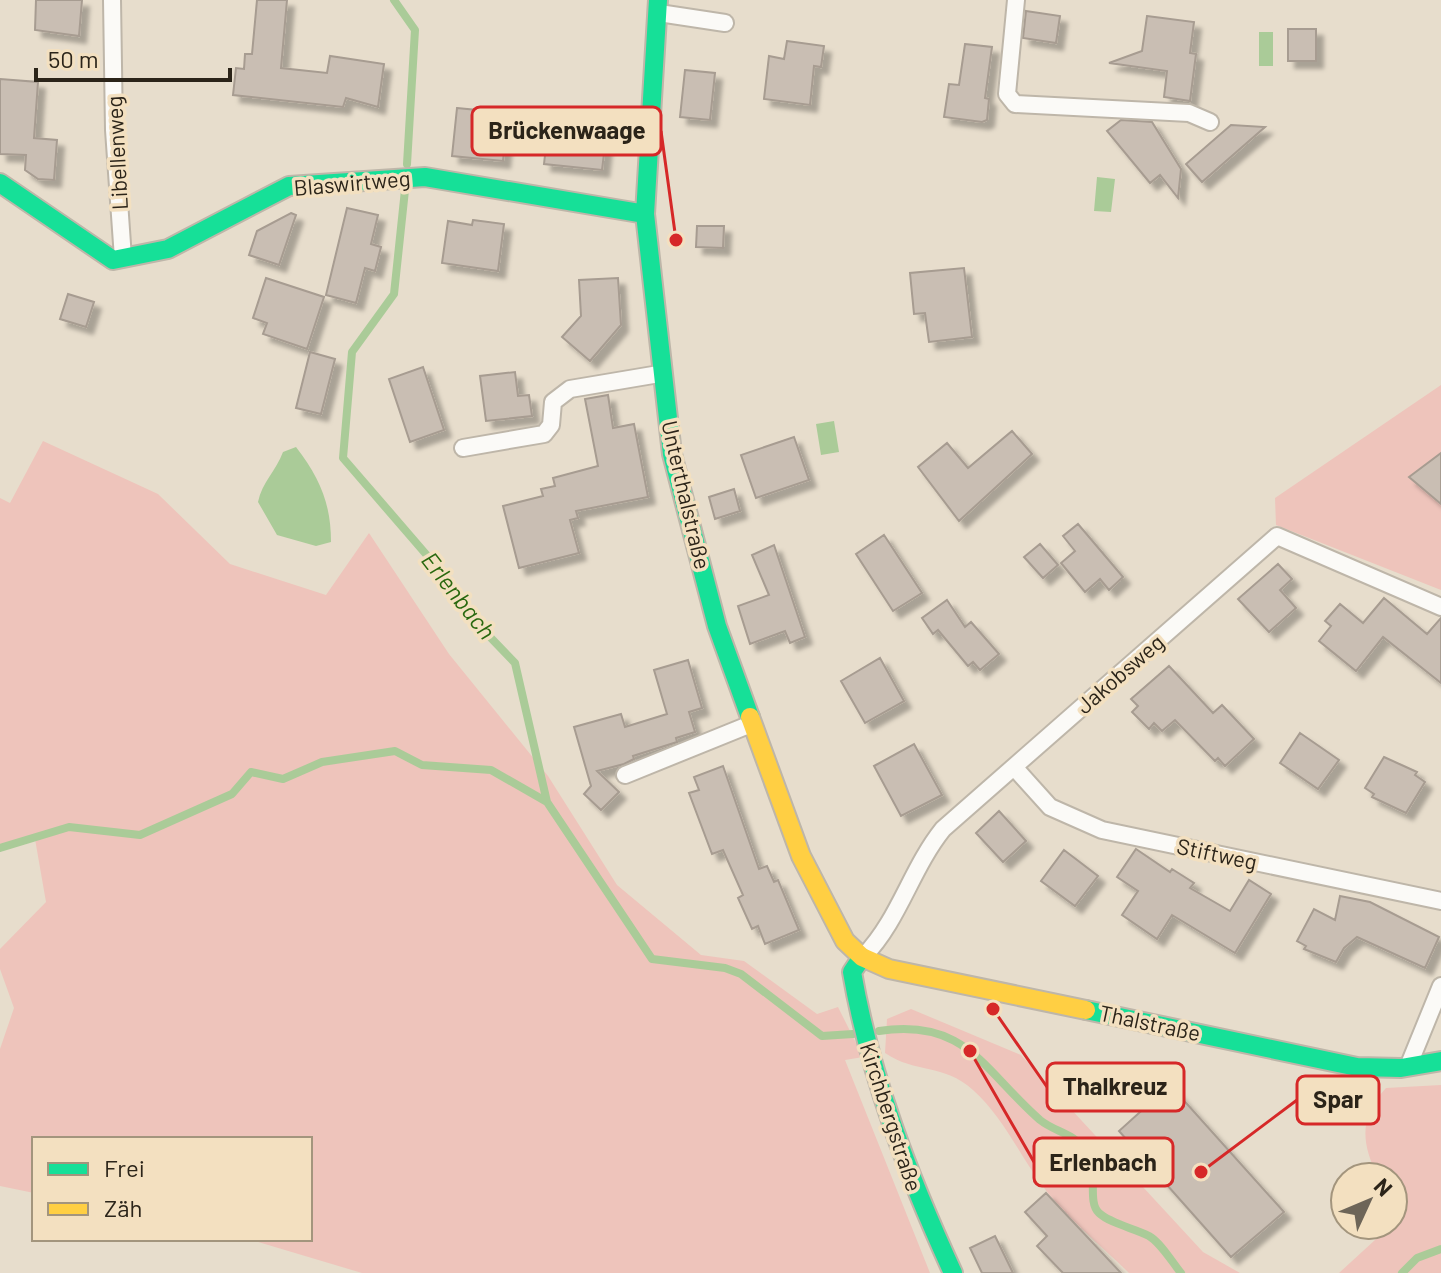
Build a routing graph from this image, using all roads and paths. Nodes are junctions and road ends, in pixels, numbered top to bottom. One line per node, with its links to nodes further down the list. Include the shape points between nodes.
1 (112, 0): 8 (lane, Libellenweg)
2 (1016, 0): 5 (lane, via 1007,94 1015,104 1189,113)
3 (658, 6): 4 (lane); 7 (street, Unterthalstraße)
4 (725, 23)
5 (1210, 122)
6 (0, 183): 8 (street, via 113,260)
7 (645, 214): 8 (street, Blaswirtweg, via 425,177 388,177 289,186 168,249); 9 (street, Unterthalstraße)
8 (123, 258)
9 (662, 374): 10 (lane, via 565,391 553,402 551,425 544,434); 12 (street, Unterthalstraße, via 672,454 697,552 717,626)
10 (463, 448)
11 (1441, 607): 13 (lane, Jakobsweg, via 1277,536)
12 (753, 723): 14 (lane); 16 (street, Unterthalstraße, via 801,856 831,918)
13 (1014, 767): 15 (lane, Stiftweg, via 1050,807 1102,830); 16 (lane, Jakobsweg, via 925,851 886,929)
14 (625, 775)
15 (1441, 901)
16 (862, 957): 19 (street, Thalstraße, via 889,969 1357,1067); 20 (street, Kirchbergstraße, via 852,972 859,1013 917,1199)
17 (1441, 986): 19 (lane)
18 (1441, 1061): 19 (street, Thalstraße)
19 (1409, 1067)
20 (953, 1273)

